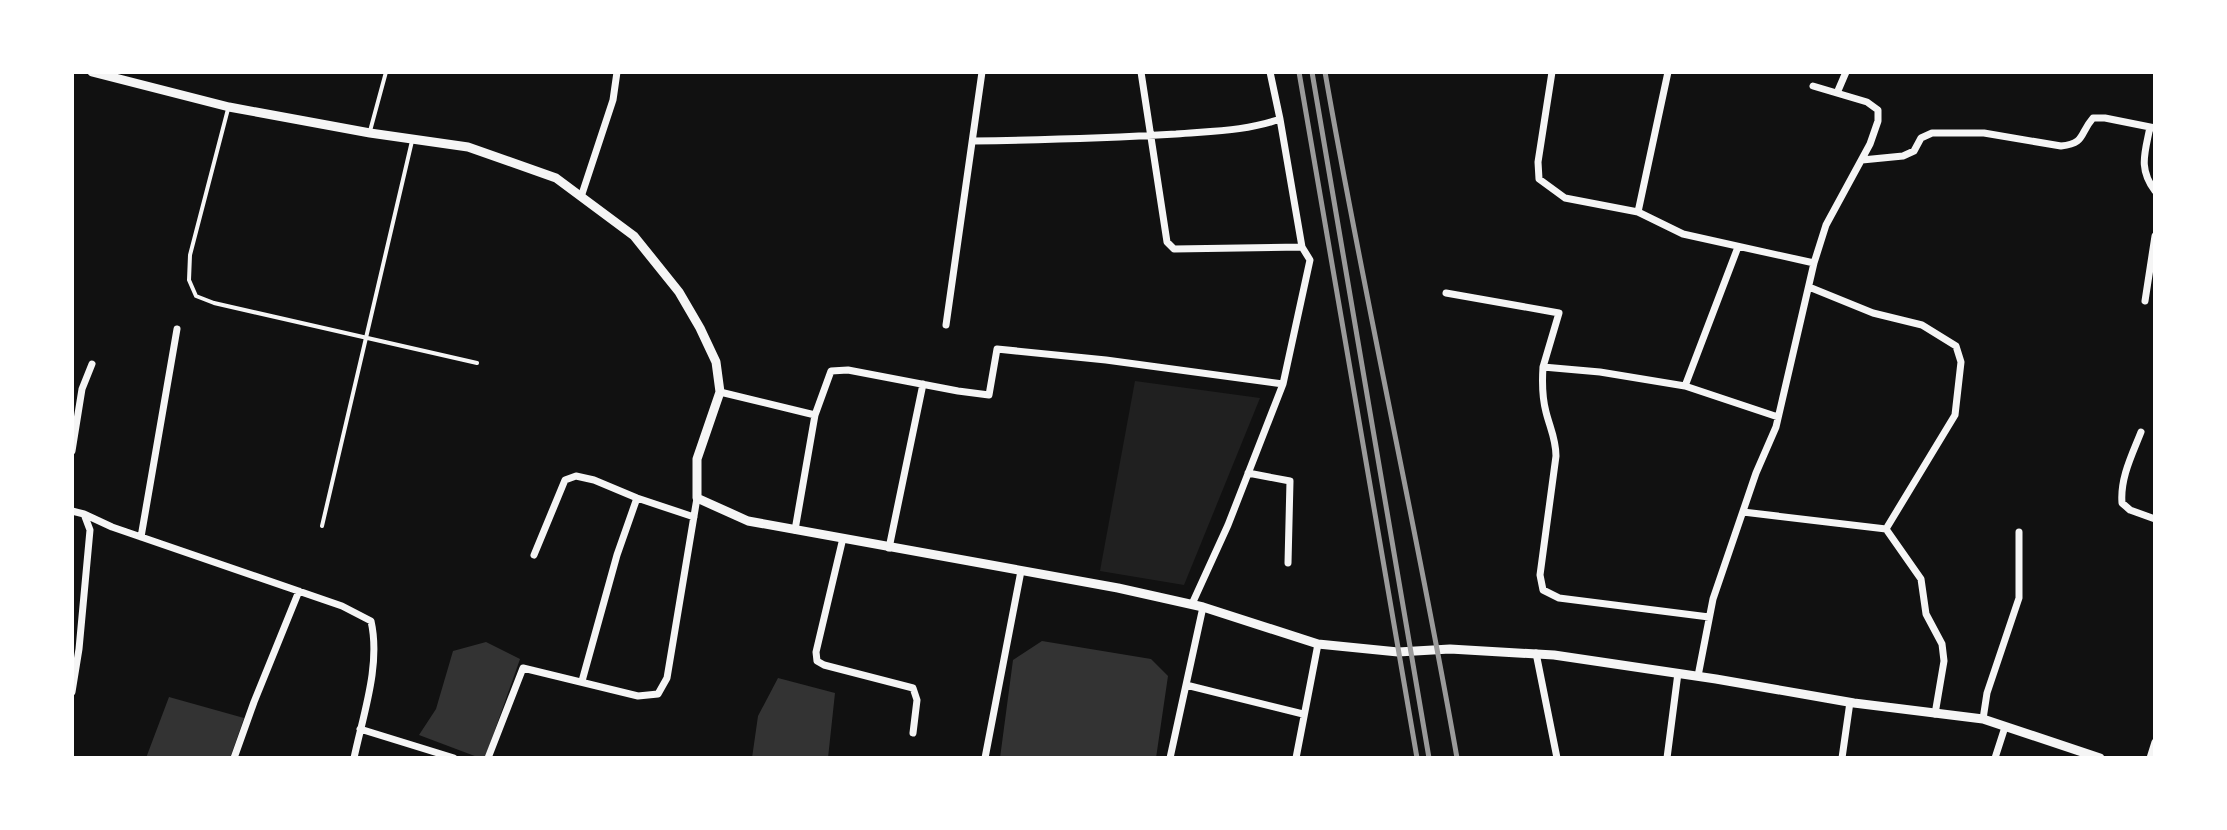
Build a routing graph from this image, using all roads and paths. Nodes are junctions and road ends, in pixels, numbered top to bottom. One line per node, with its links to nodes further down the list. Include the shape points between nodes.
1 (94, 72): 12 (street)
2 (386, 72): 15 (lane)
3 (617, 72): 21 (street)
4 (982, 72): 18 (street)
5 (1141, 72): 16 (street)
6 (1270, 72): 13 (street)
7 (1552, 72): 22 (street, via 1539,179 1565,198)
8 (1668, 72): 22 (street)
9 (1846, 72): 11 (street)
10 (1813, 86): 11 (street)
11 (1837, 93): 19 (street, via 1878,110)
12 (229, 107): 15 (street); 32 (lane, via 190,255 189,280 196,296)
13 (1280, 119): 16 (street, via 1239,129); 24 (street)
14 (2152, 127): 19 (street, via 2093,118 2081,140 2061,146 1984,133 1932,133 1903,156); 20 (street, via 2143,167)
15 (370, 133): 17 (street)
16 (1152, 135): 18 (street); 24 (street, via 1164,230 1174,249)
17 (413, 139): 21 (street, via 468,147 556,178); 32 (lane)
18 (973, 141): 30 (street)
19 (1862, 160): 26 (street, via 1826,225)
20 (2155, 191)
21 (581, 197): 39 (street, via 634,236 664,271 716,362)
22 (1638, 212): 25 (street, via 1683,234)
23 (2155, 236): 29 (street)
24 (1302, 247): 37 (street, via 1310,260)
25 (1738, 247): 26 (street); 38 (street)
26 (1814, 263): 27 (street)
27 (1809, 287): 41 (street); 53 (street, via 1873,313 1922,325 1956,346 1961,362 1955,415)
28 (1446, 293): 35 (street, via 1559,313)
29 (2145, 301)
30 (946, 325)
31 (177, 329): 56 (street)
32 (368, 338): 33 (lane); 52 (lane)
33 (477, 363)
34 (92, 364): 43 (street, via 82,389)
35 (1543, 367): 38 (street); 64 (street, via 1542,391 1556,456 1540,575 1543,590 1559,598)
36 (923, 384): 37 (street, via 989,395 997,349); 40 (street, via 831,371); 58 (street)
37 (1283, 384): 44 (street)
38 (1685, 386): 41 (street)
39 (720, 392): 40 (street); 46 (street, via 697,459)
40 (815, 415): 54 (street)
41 (1778, 417): 48 (street)
42 (2141, 432): 51 (street, via 2127,468 2122,503)
43 (72, 451)
44 (1248, 473): 60 (street, via 1290,481); 63 (street)
45 (637, 498): 50 (street); 59 (street, via 594,480 565,480); 69 (street)
46 (697, 498): 50 (street); 54 (street, via 748,521)
47 (72, 511): 49 (street)
48 (1743, 512): 53 (street); 64 (street)
49 (84, 514): 56 (street); 71 (street, via 90,530)
50 (694, 517): 69 (street, via 667,678 658,694 638,696)
51 (2155, 519)
52 (322, 526)
53 (1886, 529): 74 (street, via 1921,579 1926,614 1942,644)
54 (795, 530): 57 (street)
55 (2019, 532): 75 (street, via 2019,598)
56 (141, 537): 62 (street)
57 (843, 538): 58 (street); 78 (street, via 817,661 913,688)
58 (889, 548): 61 (street)
59 (534, 555)
60 (1288, 563)
61 (1021, 571): 63 (street); 84 (street)
62 (299, 591): 77 (street, via 371,621 376,641); 80 (street)
63 (1198, 606): 65 (street); 70 (street)
64 (1709, 617): 68 (street)
65 (1318, 644): 66 (street, via 1398,652); 73 (street)
66 (1536, 653): 67 (street); 87 (street)
67 (1678, 673): 68 (street); 88 (street)
68 (1698, 676): 72 (street)
69 (582, 681): 83 (street, via 523,668)
70 (1186, 685): 73 (street); 85 (street)
71 (72, 692)
72 (1850, 702): 74 (street); 89 (street)
73 (1303, 714): 86 (street)
74 (1935, 714): 75 (street)
75 (1983, 719): 76 (street)
76 (2005, 727): 90 (street); 91 (street)
77 (360, 729): 81 (street); 82 (street)
78 (913, 733)
79 (2155, 742): 92 (street)
80 (234, 758)
81 (354, 758)
82 (454, 758)
83 (488, 758)
84 (985, 758)
85 (1170, 758)
86 (1296, 758)
87 (1557, 758)
88 (1667, 758)
89 (1842, 758)
90 (1995, 758)
91 (2100, 758)
92 (2150, 758)

